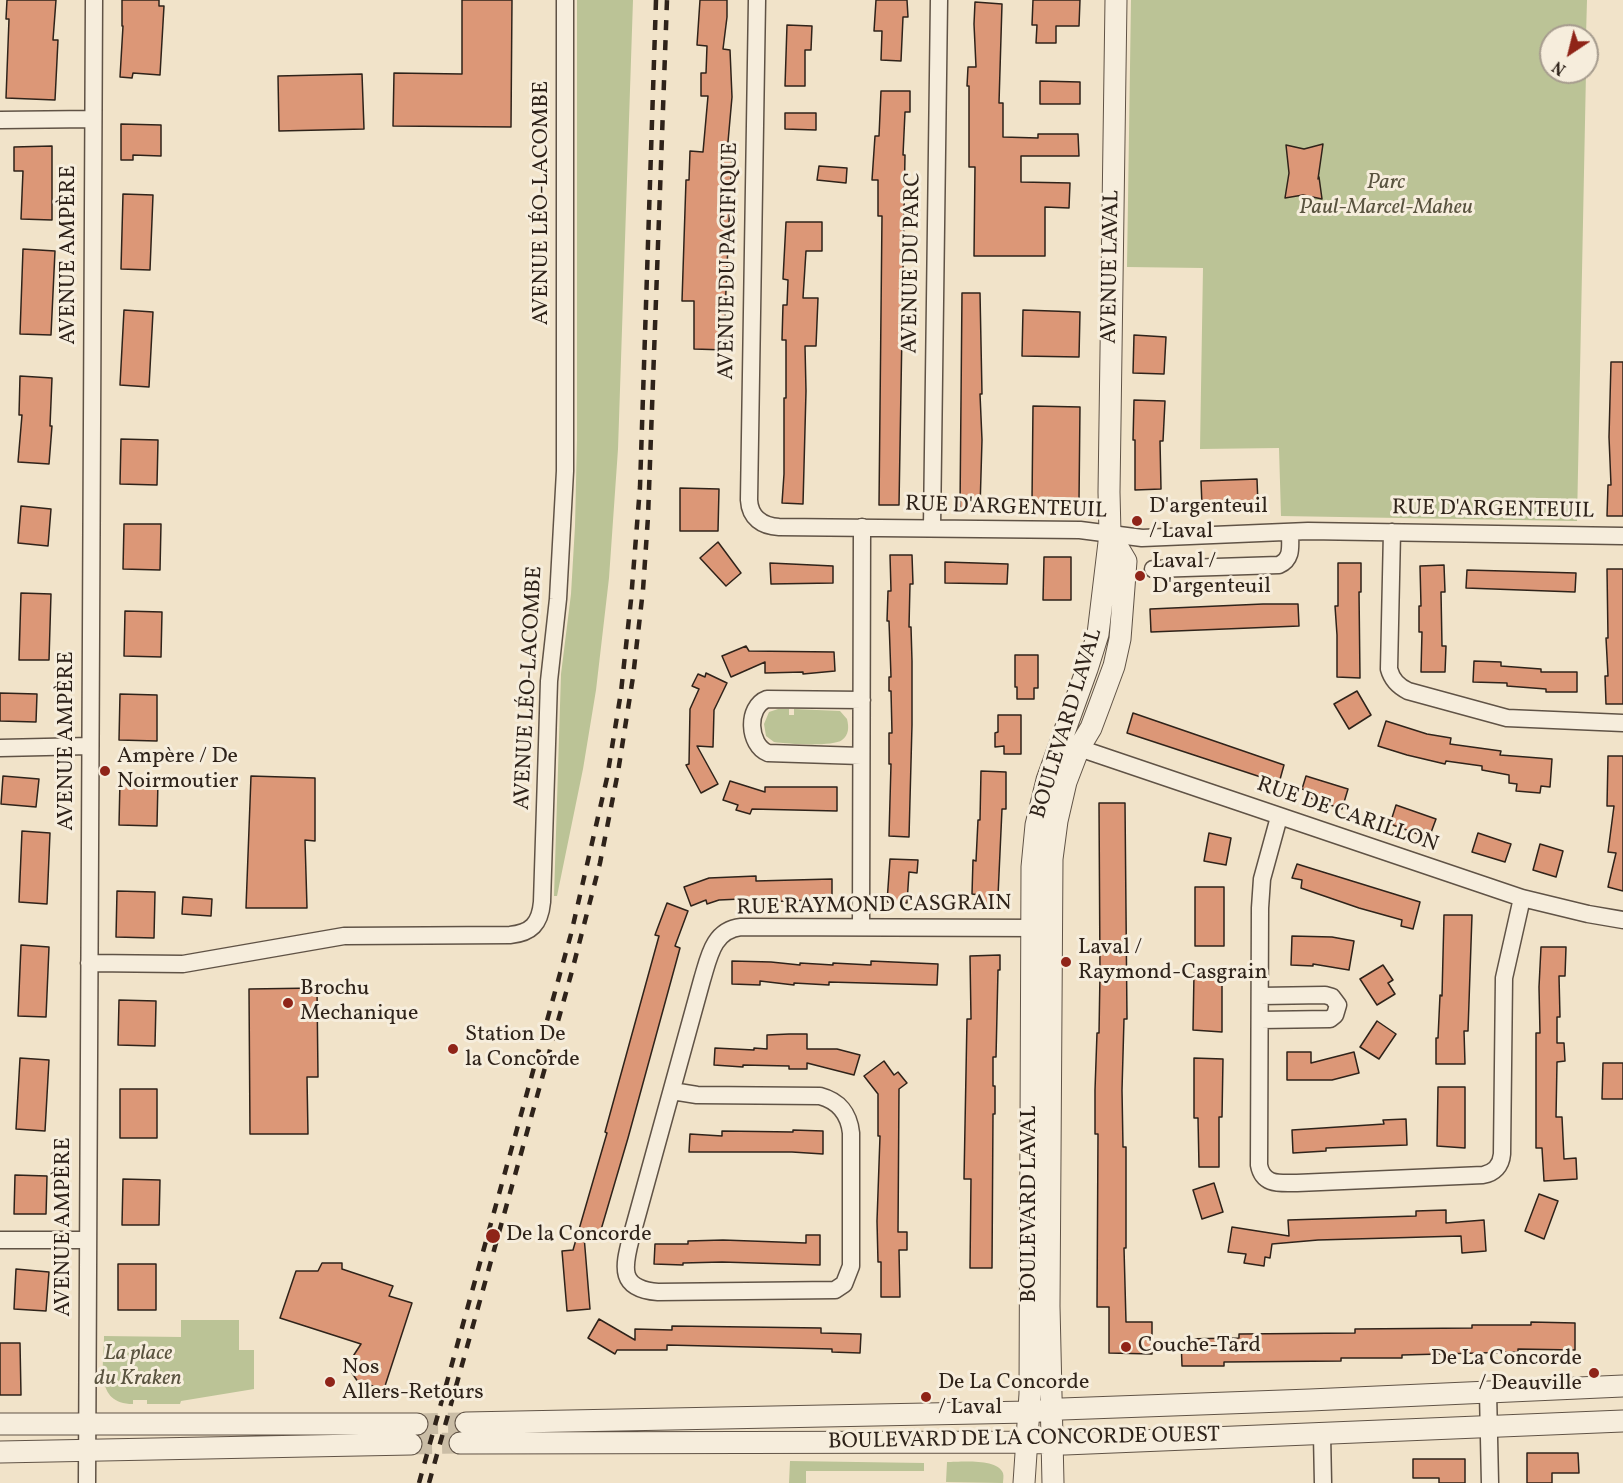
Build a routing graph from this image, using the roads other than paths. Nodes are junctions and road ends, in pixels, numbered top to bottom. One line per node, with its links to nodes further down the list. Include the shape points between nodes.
1 (94, 0): 6 (street, AVENUE AMPÈRE)
2 (565, 0): 27 (street, AVENUE LÉO-LACOMBE, via 565,492 549,681 542,902 537,920 528,931 510,935 344,936 183,964)
3 (757, 0): 8 (street, AVENUE DU PACIFIQUE, via 749,500)
4 (939, 0): 9 (street, AVENUE DU PARC)
5 (1116, 0): 13 (street, AVENUE LAVAL)
6 (93, 119): 7 (street); 19 (street, AVENUE AMPÈRE)
7 (0, 120)
8 (758, 520): 10 (street, RUE D'ARGENTEUIL, via 773,526)
9 (932, 527): 10 (street, RUE D'ARGENTEUIL); 13 (street, RUE D'ARGENTEUIL)
10 (862, 528): 16 (street)
11 (1290, 532): 12 (street, RUE D'ARGENTEUIL); 13 (street, RUE D'ARGENTEUIL, via 1142,538); 15 (street, via 1290,554 1279,566)
12 (1392, 532): 14 (street, RUE D'ARGENTEUIL); 17 (street, via 1389,669 1399,686 1507,718)
13 (1110, 534): 18 (street, BOULEVARD LAVAL, via 1095,644)
14 (1623, 536)
15 (1153, 569)
16 (862, 700): 21 (street); 21 (street, via 767,699 755,710 753,732 758,747 768,753)
17 (1623, 723)
18 (1069, 745): 22 (street, RUE DE CARILLON); 26 (street, BOULEVARD LAVAL)
19 (90, 746): 20 (street); 27 (street, AVENUE AMPÈRE)
20 (0, 748)
21 (861, 756): 25 (street)
22 (1279, 817): 23 (street, RUE DE CARILLON); 28 (street, via 1262,879)
23 (1522, 898): 24 (street, RUE DE CARILLON); 29 (street, via 1504,978 1502,1154 1491,1172 1279,1184 1268,1180 1259,1165)
24 (1623, 920)
25 (861, 927): 26 (street, RUE RAYMOND CASGRAIN); 30 (street, RUE RAYMOND CASGRAIN, via 741,927 722,934 707,963)
26 (1041, 928): 35 (street, BOULEVARD LAVAL); 36 (street, BOULEVARD LAVAL)
27 (89, 963): 32 (street, AVENUE AMPÈRE)
28 (1260, 996): 29 (street); 29 (street, via 1325,995 1338,1005 1330,1019)
29 (1260, 1020)
30 (672, 1091): 30 (street, RUE RAYMOND CASGRAIN, via 626,1258 625,1270 631,1283 641,1290 666,1293 824,1291 840,1287 850,1271 852,1234 851,1133 840,1106 820,1096 697,1095)
31 (0, 1240): 32 (street)
32 (87, 1240): 39 (street, AVENUE AMPÈRE)
33 (1623, 1386): 34 (street, BOULEVARD DE LA CONCORDE OUEST)
34 (1488, 1392): 35 (street, BOULEVARD DE LA CONCORDE OUEST); 40 (street)
35 (1051, 1409): 36 (street, BOULEVARD DE LA CONCORDE OUEST); 43 (street, BOULEVARD LAVAL)
36 (1029, 1412): 42 (street, BOULEVARD LAVAL); 42 (street, BOULEVARD DE LA CONCORDE OUEST, via 463,1433)
37 (1623, 1422): 40 (street, BOULEVARD DE LA CONCORDE OUEST)
38 (0, 1424): 39 (street)
39 (86, 1424): 44 (street, AVENUE AMPÈRE); 44 (street, via 414,1434)
40 (1489, 1427): 41 (street, BOULEVARD DE LA CONCORDE OUEST); 50 (street)
41 (1322, 1434): 43 (street, BOULEVARD DE LA CONCORDE OUEST); 49 (street)
42 (1026, 1442): 43 (street, BOULEVARD DE LA CONCORDE OUEST); 47 (street, BOULEVARD LAVAL)
43 (1053, 1444): 48 (street, BOULEVARD LAVAL)
44 (86, 1450): 45 (street); 46 (street, AVENUE AMPÈRE)
45 (0, 1452)
46 (87, 1483)
47 (1024, 1483)
48 (1053, 1483)
49 (1323, 1483)
50 (1490, 1483)

